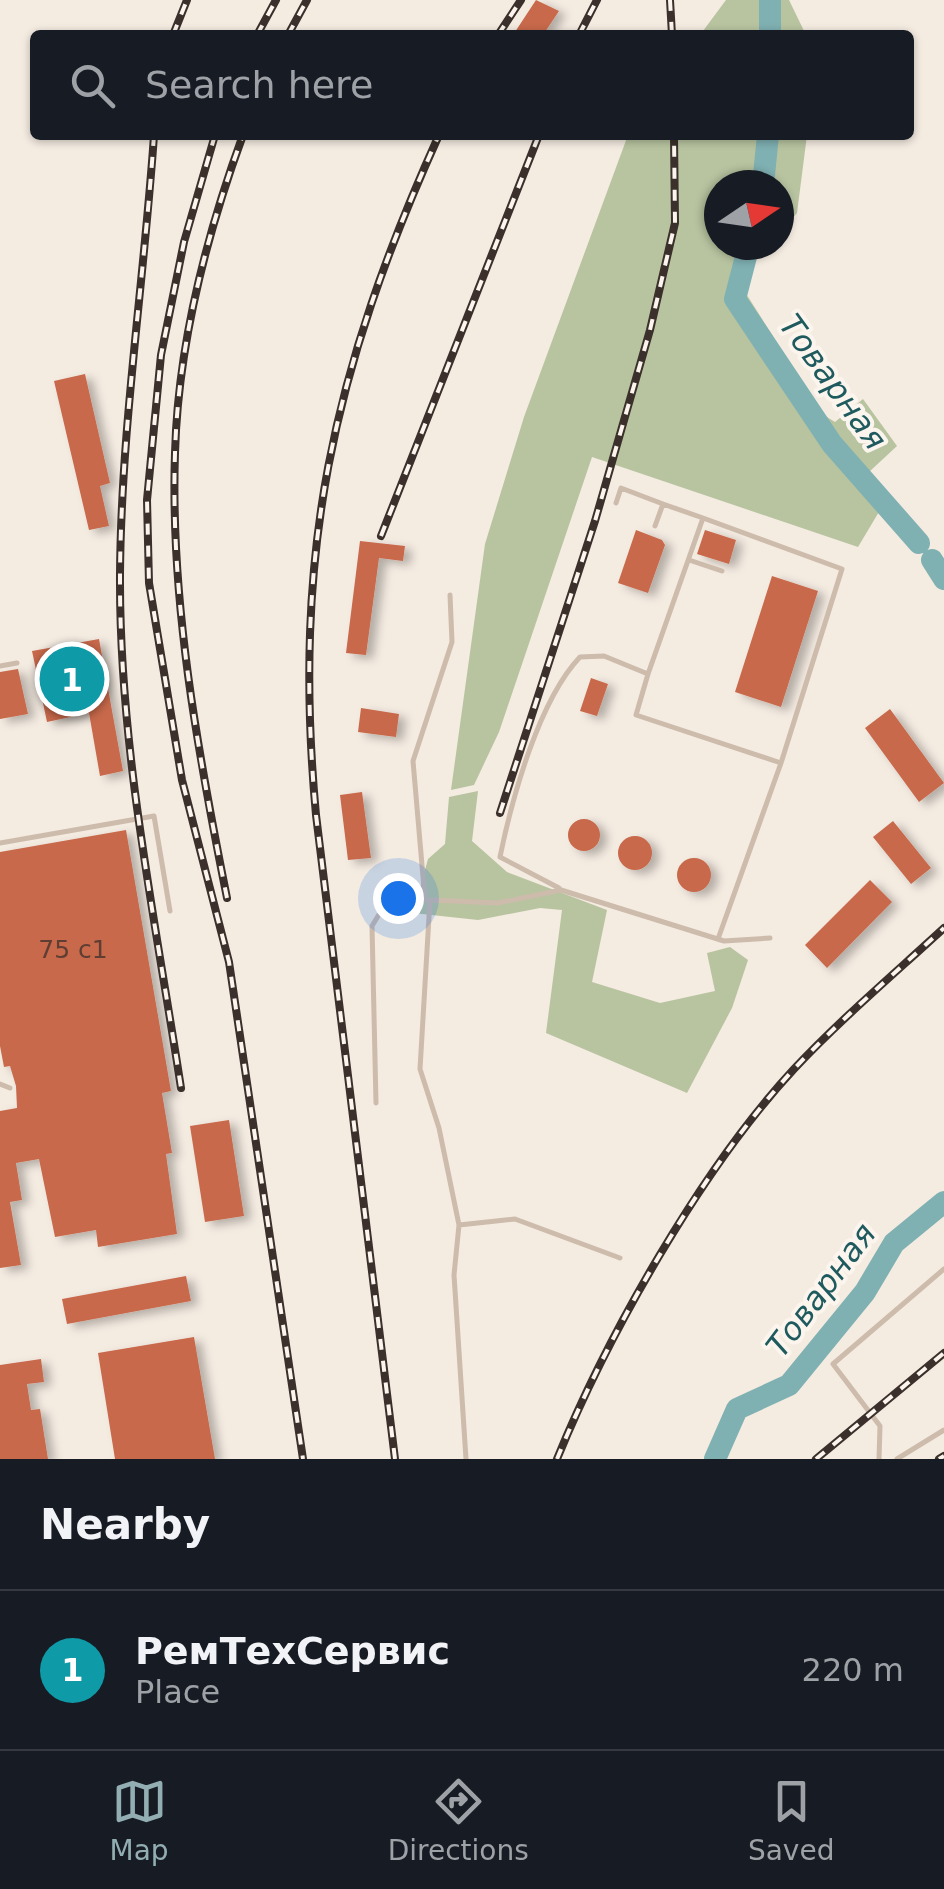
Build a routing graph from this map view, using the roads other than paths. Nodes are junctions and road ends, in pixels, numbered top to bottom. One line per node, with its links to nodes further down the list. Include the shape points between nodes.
1 (616, 503): 2 (lane, via 621,488)
2 (662, 504): 3 (lane); 4 (lane)
3 (704, 518): 5 (lane); 11 (lane, via 842,570)
4 (655, 526)
5 (689, 560): 6 (lane); 10 (lane)
6 (722, 571)
7 (450, 595): 14 (lane, via 452,642 414,761)
8 (17, 663): 9 (lane)
9 (0, 666)
10 (648, 674): 11 (lane, via 636,715); 13 (lane, via 604,656 580,657 560,679 500,857)
11 (781, 763): 17 (lane)
12 (0, 843): 15 (lane, via 154,816)
13 (561, 890): 14 (lane, via 498,903); 17 (lane)
14 (427, 900): 20 (lane, via 389,898 372,926); 21 (lane, via 420,1069)
15 (170, 910)
16 (770, 938): 17 (lane)
17 (718, 939)
18 (0, 1084): 19 (lane)
19 (10, 1088)
20 (376, 1103)
21 (459, 1225): 22 (lane, via 514,1219); 25 (lane, via 454,1274)
22 (620, 1258)
23 (944, 1269): 26 (lane, via 833,1364 880,1426)
24 (944, 1430): 27 (lane)
25 (466, 1459)
26 (879, 1459)
27 (896, 1459)

